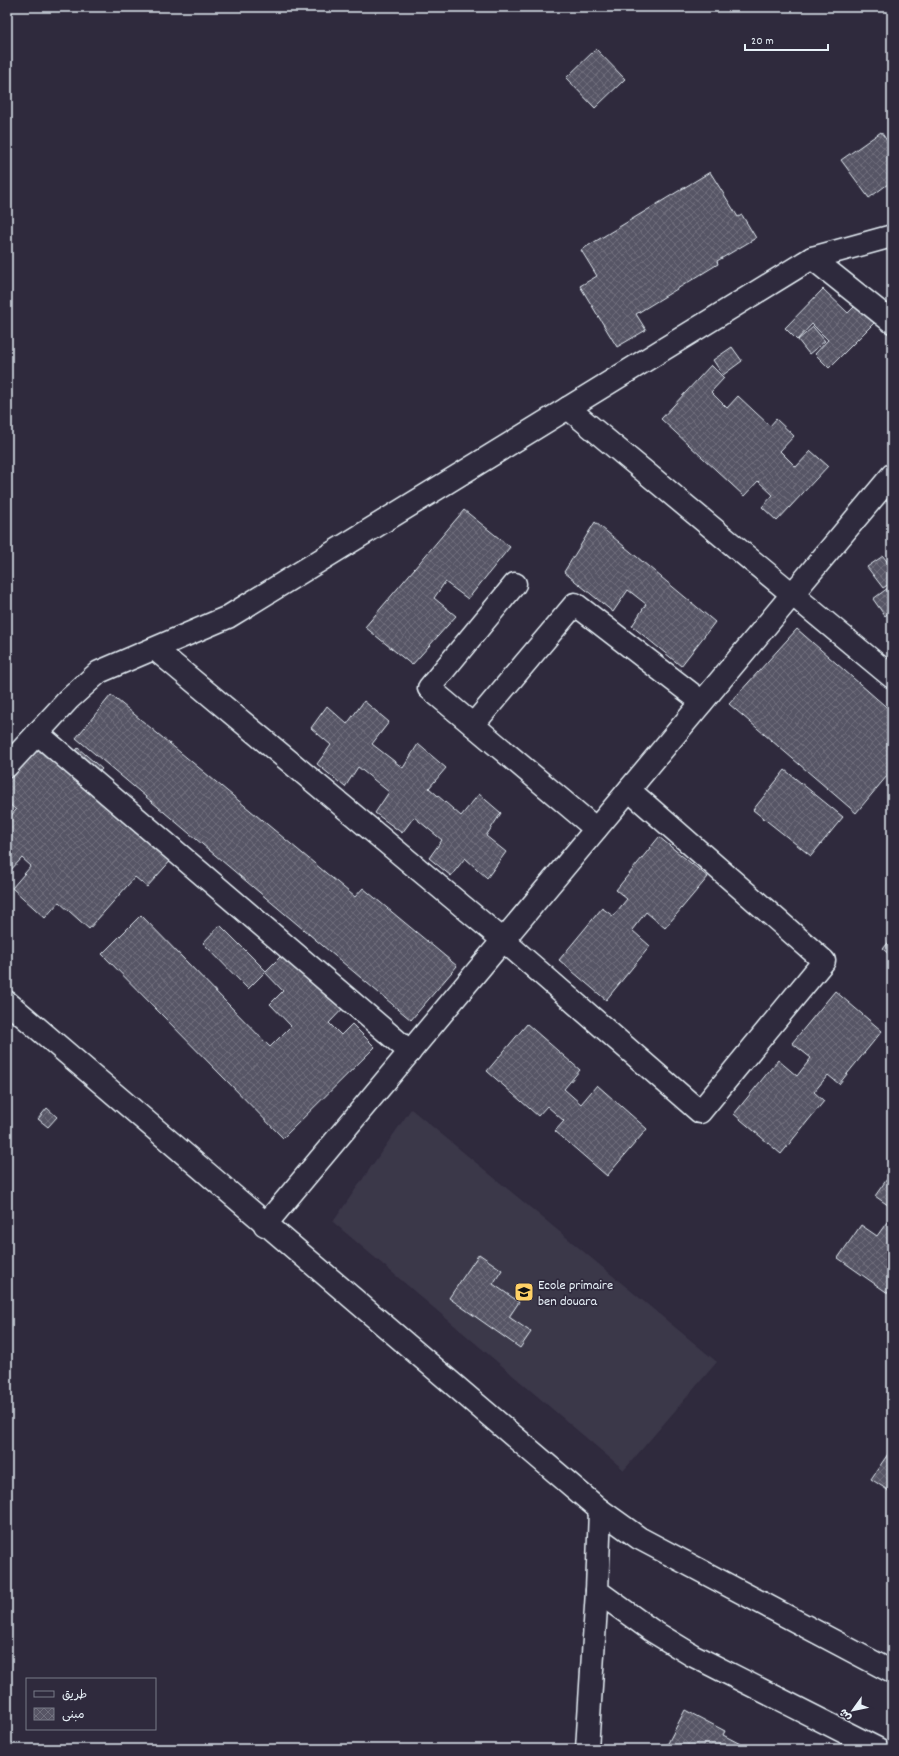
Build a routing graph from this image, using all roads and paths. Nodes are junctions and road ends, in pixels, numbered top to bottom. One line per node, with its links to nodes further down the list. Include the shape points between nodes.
1 (892, 236): 2 (street)
2 (812, 258): 3 (street); 4 (street)
3 (892, 322)
4 (568, 408): 7 (street); 8 (street, via 228,617)
5 (892, 475): 7 (street)
6 (515, 584): 11 (street, via 429,688)
7 (792, 595): 9 (street); 10 (street)
8 (154, 649): 12 (street, via 99,672); 16 (street)
9 (892, 677)
10 (702, 702): 11 (street, via 575,604); 14 (street)
11 (473, 725): 15 (street)
12 (37, 733): 13 (street); 18 (street)
13 (7, 766)
14 (629, 790): 15 (street); 16 (street, via 824,961 700,1112)
15 (596, 829): 16 (street)
16 (503, 940): 18 (street)
17 (7, 1002): 19 (street)
18 (410, 1052): 19 (street)
19 (265, 1225): 20 (street)
20 (600, 1510): 21 (street); 22 (street, via 638,1538)
21 (597, 1591): 23 (street); 24 (street, via 651,1630 692,1655)
22 (892, 1672)
23 (587, 1749)
24 (878, 1749)

